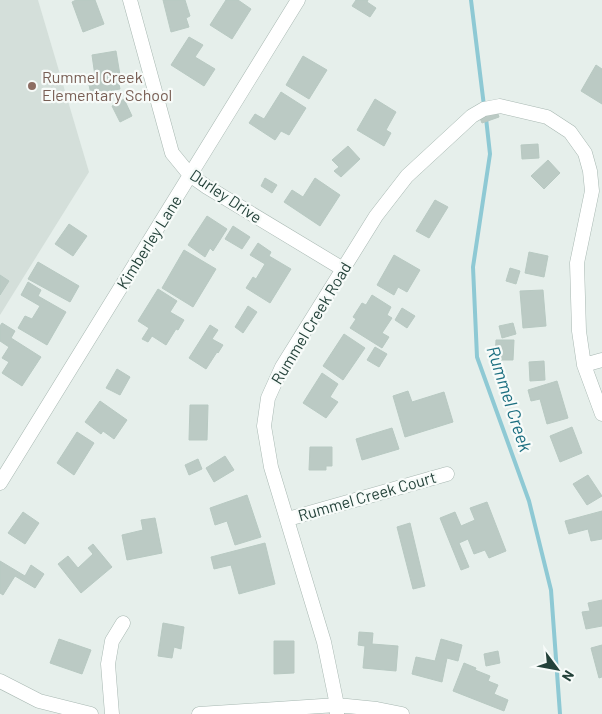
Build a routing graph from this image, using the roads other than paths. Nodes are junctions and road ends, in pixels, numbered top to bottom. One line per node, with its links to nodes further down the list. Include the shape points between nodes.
1 (130, 0): 3 (street, Durley Drive, via 172,153)
2 (298, 0): 3 (street, Kimberley Lane)
3 (190, 175): 5 (street, Durley Drive); 10 (street, Kimberley Lane)
4 (597, 191): 5 (street, Rummel Creek Road, via 585,153 570,132 547,117 500,106 484,109 472,116 407,176 376,216); 7 (street, via 577,263 579,331)
5 (343, 269): 11 (street, Rummel Creek Road, via 282,367 268,398 264,426 271,467)
6 (602, 360): 7 (street)
7 (584, 365): 8 (street)
8 (602, 414)
9 (447, 474): 11 (street, Rummel Creek Court)
10 (0, 484)
11 (288, 519): 14 (street, Rummel Creek Road, via 324,642)
12 (123, 623): 16 (street, via 112,641 108,664)
13 (0, 681): 15 (street, via 39,701)
14 (337, 710): 17 (street); 18 (street, via 377,709)
15 (91, 714)
16 (112, 714)
17 (199, 714)
18 (402, 714)

